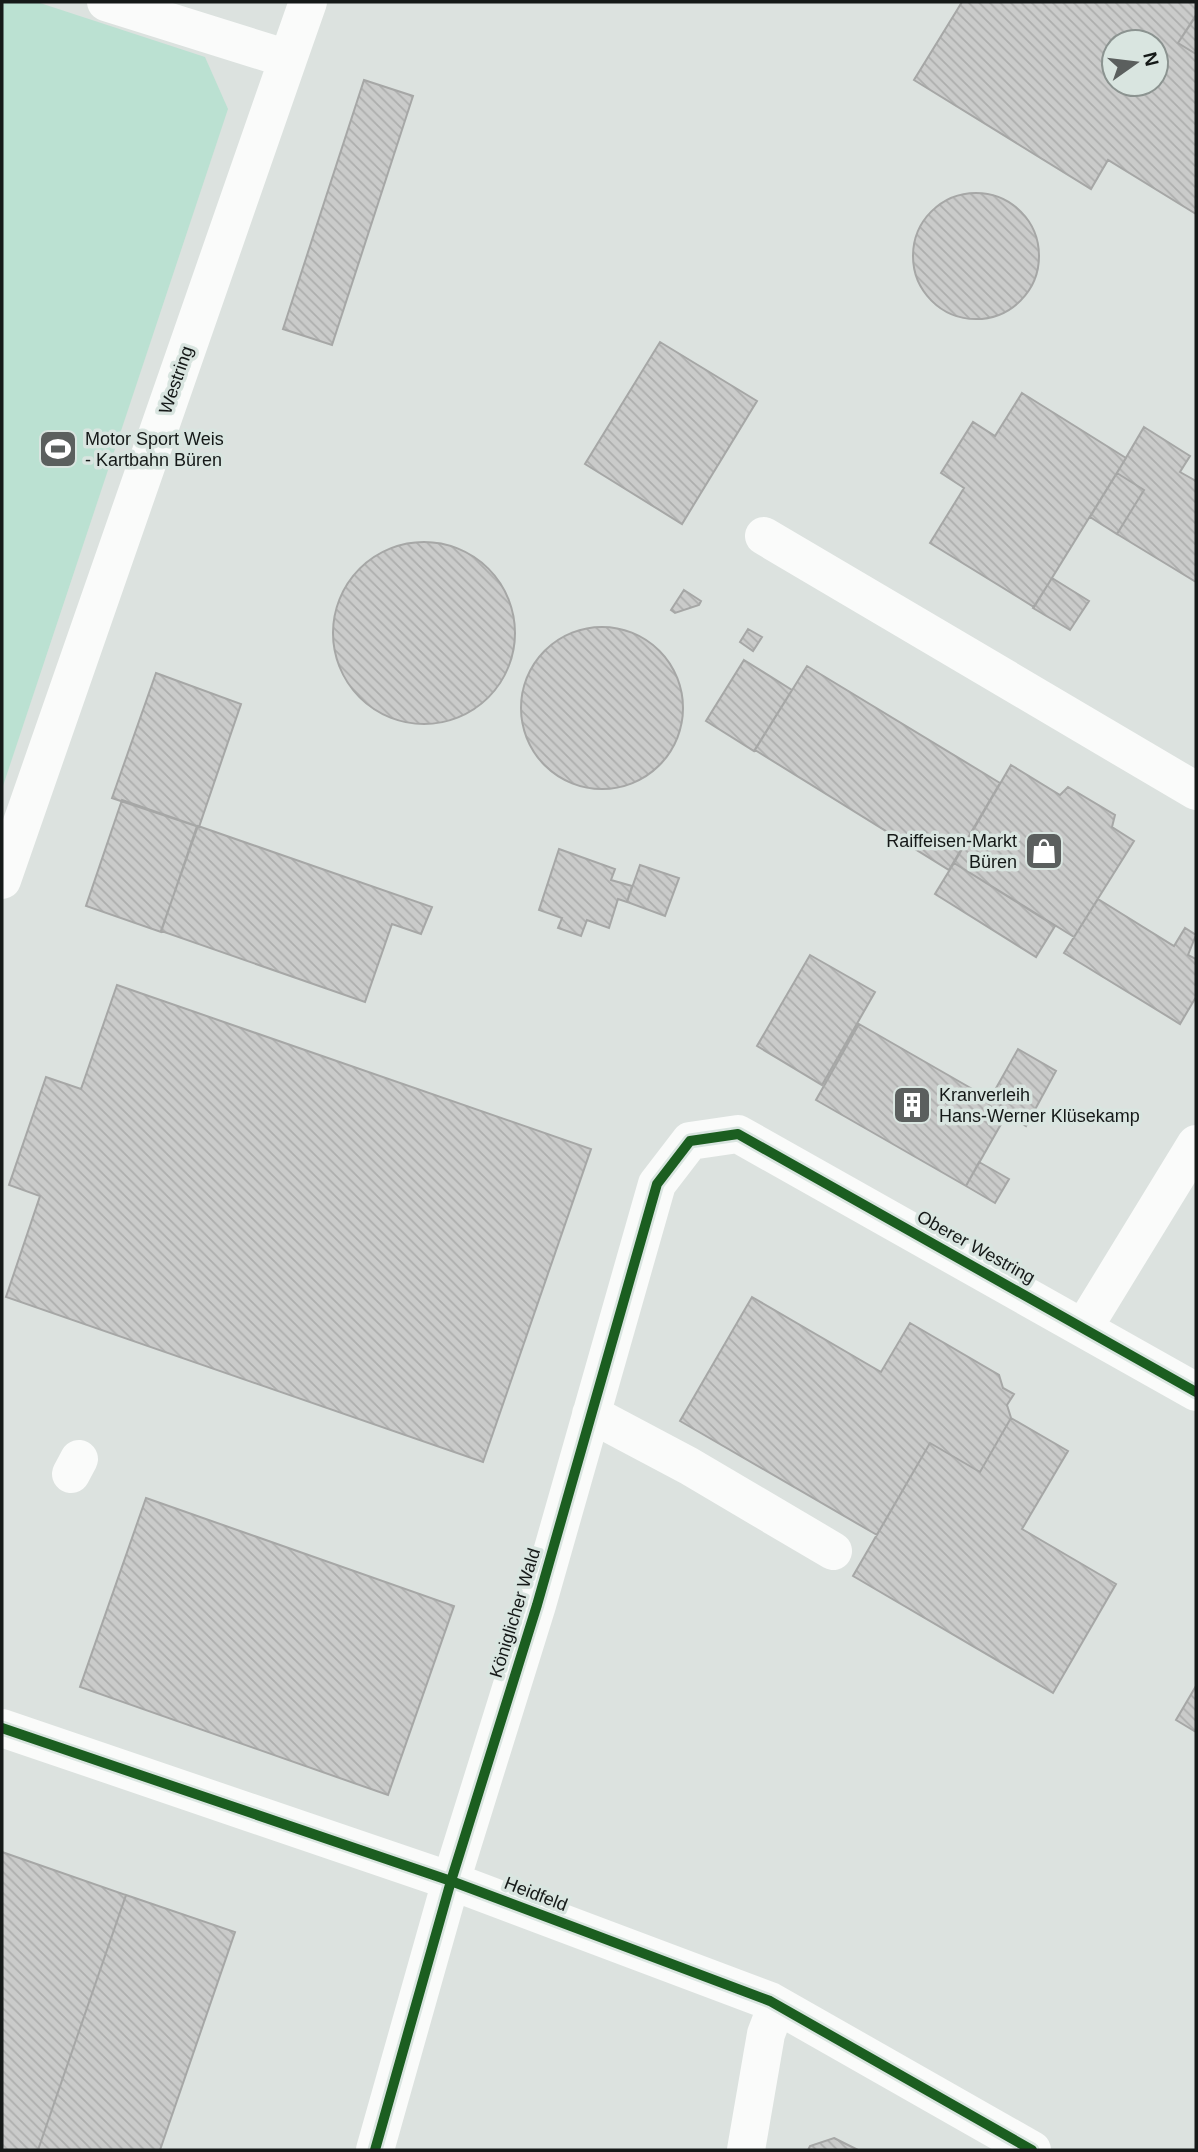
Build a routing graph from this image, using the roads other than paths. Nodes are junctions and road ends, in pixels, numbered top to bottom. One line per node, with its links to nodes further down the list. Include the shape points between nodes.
1 (106, 2): 3 (street)
2 (308, 2): 3 (street)
3 (288, 59): 6 (street, Westring)
4 (764, 536): 5 (street)
5 (1196, 791)
6 (2, 880)
7 (738, 1134): 9 (street, Oberer Westring); 11 (street, Königlicher Wald, via 690,1141 657,1184)
8 (1196, 1144): 9 (street)
9 (1084, 1327): 10 (street, Oberer Westring)
10 (1196, 1392)
11 (591, 1414): 12 (street); 14 (street, Königlicher Wald)
12 (834, 1550)
13 (2, 1728): 14 (street, Heidfeld)
14 (452, 1881): 15 (street, Heidfeld); 16 (street, Königlicher Wald)
15 (776, 2005): 17 (street, via 766,2034); 18 (street, Heidfeld)
16 (375, 2150)
17 (746, 2150)
18 (1032, 2150)

